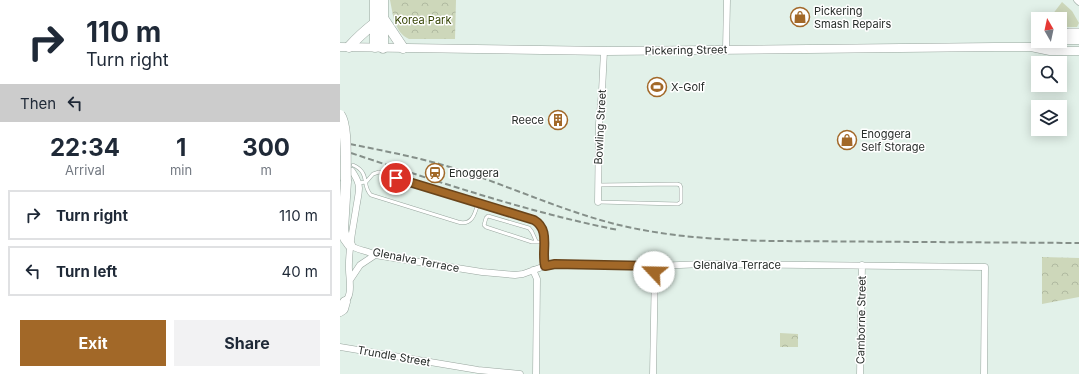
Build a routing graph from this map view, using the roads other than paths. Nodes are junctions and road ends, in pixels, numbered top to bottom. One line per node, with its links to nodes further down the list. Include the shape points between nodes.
1 (375, 0): 4 (highway)
2 (383, 0): 4 (highway)
3 (727, 0): 14 (street)
4 (379, 20): 9 (highway); 11 (highway); 12 (highway)
5 (1079, 32): 6 (main road)
6 (1067, 35)
7 (1067, 40): 8 (main road)
8 (1079, 40)
9 (345, 47): 11 (main road, Pickering Street)
10 (1031, 47): 14 (main road, Pickering Street)
11 (379, 48): 12 (main road, Pickering Street)
12 (403, 48): 15 (main road, Pickering Street)
13 (1036, 48): 16 (main road, Pickering Street, via 1050,51)
14 (726, 50): 15 (main road, Pickering Street)
15 (604, 51): 21 (street, Bowling Street)
16 (1079, 51)
17 (340, 115): 26 (highway, bridge, via 344,127 346,181 343,230)
18 (352, 168): 19 (lane, via 362,171); 20 (street)
19 (366, 182): 20 (lane); 23 (lane, via 370,176 379,172); 23 (lane, via 367,190 374,196 462,223 473,218)
20 (358, 183): 26 (street, via 359,191)
21 (598, 185): 22 (street, Bowling Street); 22 (lane, via 677,184 681,188 681,202 678,204)
22 (598, 202)
23 (478, 203): 25 (lane, via 534,220 544,229)
24 (536, 241): 24 (lane, via 530,242 486,227 486,218 488,216 529,228); 25 (lane)
25 (545, 242): 28 (lane)
26 (350, 245): 27 (street, Glenalva Terrace); 32 (street)
27 (375, 255): 31 (street, Glenalva Terrace, via 482,272 515,275); 32 (street, via 360,265)
28 (545, 266): 29 (street, Glenalva Terrace); 31 (street, Glenalva Terrace)
29 (654, 266): 30 (street, Glenalva Terrace); 38 (street)
30 (862, 266): 39 (street, Camborne Street); 40 (street, Glenalva Terrace, via 986,267)
31 (533, 270): 37 (street, via 537,279)
32 (350, 280): 33 (street, via 349,293)
33 (342, 303): 34 (highway, via 343,309)
34 (340, 311)
35 (340, 347): 36 (street, Trundle Street, via 478,370)
36 (520, 374)
37 (536, 374)
38 (653, 374)
39 (860, 374)
40 (984, 374)

